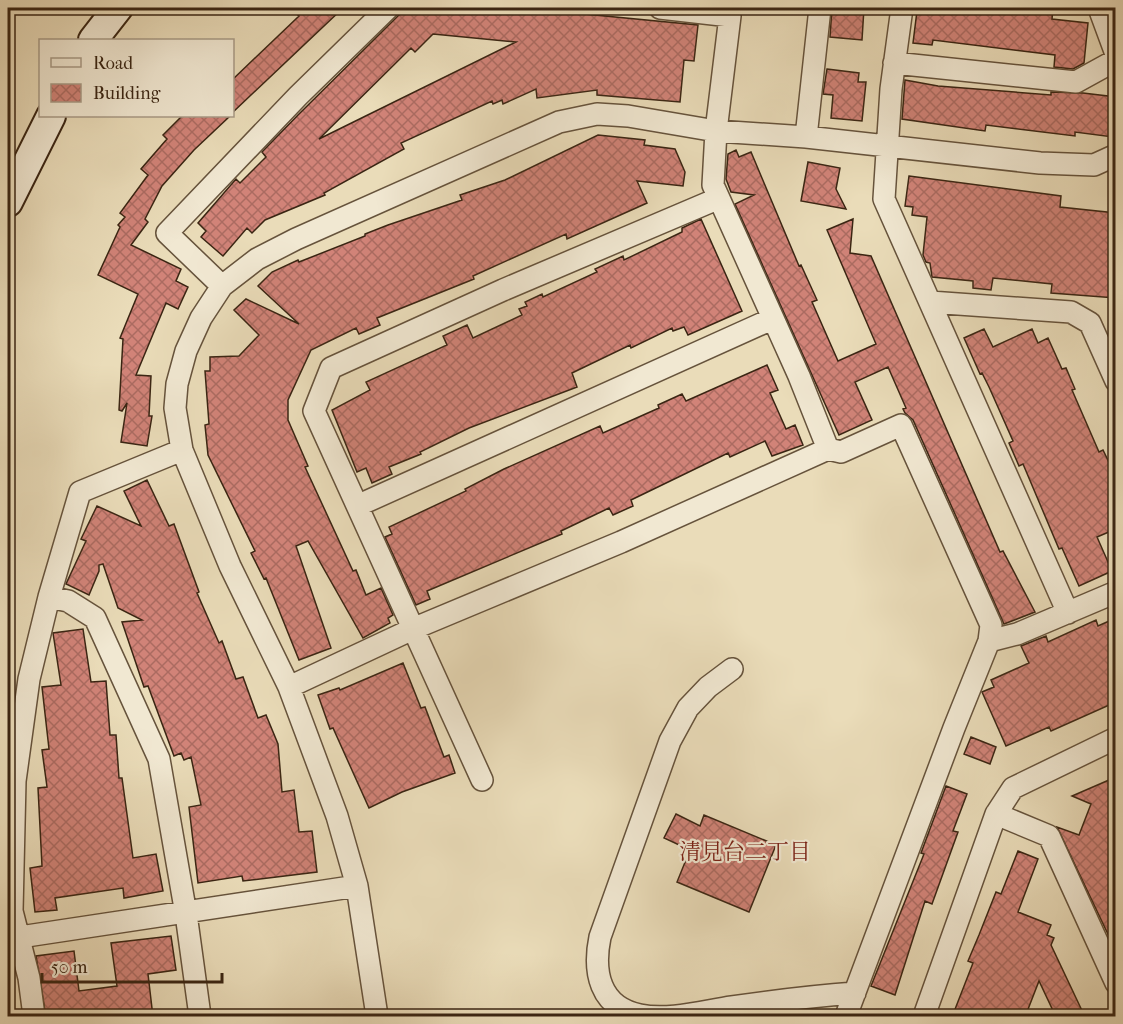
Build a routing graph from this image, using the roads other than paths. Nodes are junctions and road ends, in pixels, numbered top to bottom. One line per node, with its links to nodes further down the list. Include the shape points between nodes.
1 (118, 8): 7 (main road)
2 (388, 8): 18 (street, via 167,233)
3 (660, 8): 12 (street, via 730,16)
4 (820, 8): 13 (street)
5 (902, 8): 10 (street)
6 (1099, 8): 8 (street)
7 (94, 39)
8 (1116, 54)
9 (1116, 60): 10 (street, via 1076,82)
10 (894, 63): 14 (street)
11 (50, 117): 17 (main road)
12 (716, 131): 13 (street); 16 (street, via 712,185); 18 (street, via 597,114 559,122 296,240 257,259)
13 (806, 137): 14 (street)
14 (887, 146): 15 (street, via 1040,163 1094,165); 19 (street, via 884,199)
15 (1116, 156)
16 (717, 199): 20 (street); 24 (street, via 331,368 314,411)
17 (8, 202)
18 (222, 286): 23 (street, via 201,318 177,384 175,408)
19 (930, 302): 21 (street, via 1071,312 1090,323); 27 (street)
20 (772, 319): 22 (street); 24 (street)
21 (1116, 381)
22 (828, 449): 28 (street, via 621,542); 29 (street, via 841,452 901,425 991,625)
23 (182, 450): 26 (street, via 80,492); 31 (street, via 230,566)
24 (359, 506): 28 (street)
25 (1116, 592): 27 (street)
26 (49, 597): 36 (street, via 68,601 95,618 159,759); 37 (street, via 29,680 15,781 12,911)
27 (1068, 613): 29 (street)
28 (415, 628): 31 (street); 33 (street)
29 (989, 641): 39 (street)
30 (732, 669): 39 (street, via 688,708 670,741 600,937 598,981 613,1003 640,1015 671,1015)
31 (289, 687): 35 (street, via 337,816)
32 (1116, 738): 34 (street, via 1013,788)
33 (482, 780)
34 (996, 814): 38 (street, via 1049,836); 44 (street)
35 (357, 886): 36 (street); 42 (street)
36 (186, 914): 37 (street); 41 (street)
37 (20, 937): 40 (street)
38 (1116, 983)
39 (855, 993): 43 (street)
40 (34, 1017)
41 (200, 1017)
42 (377, 1017)
43 (846, 1017)
44 (924, 1017)

